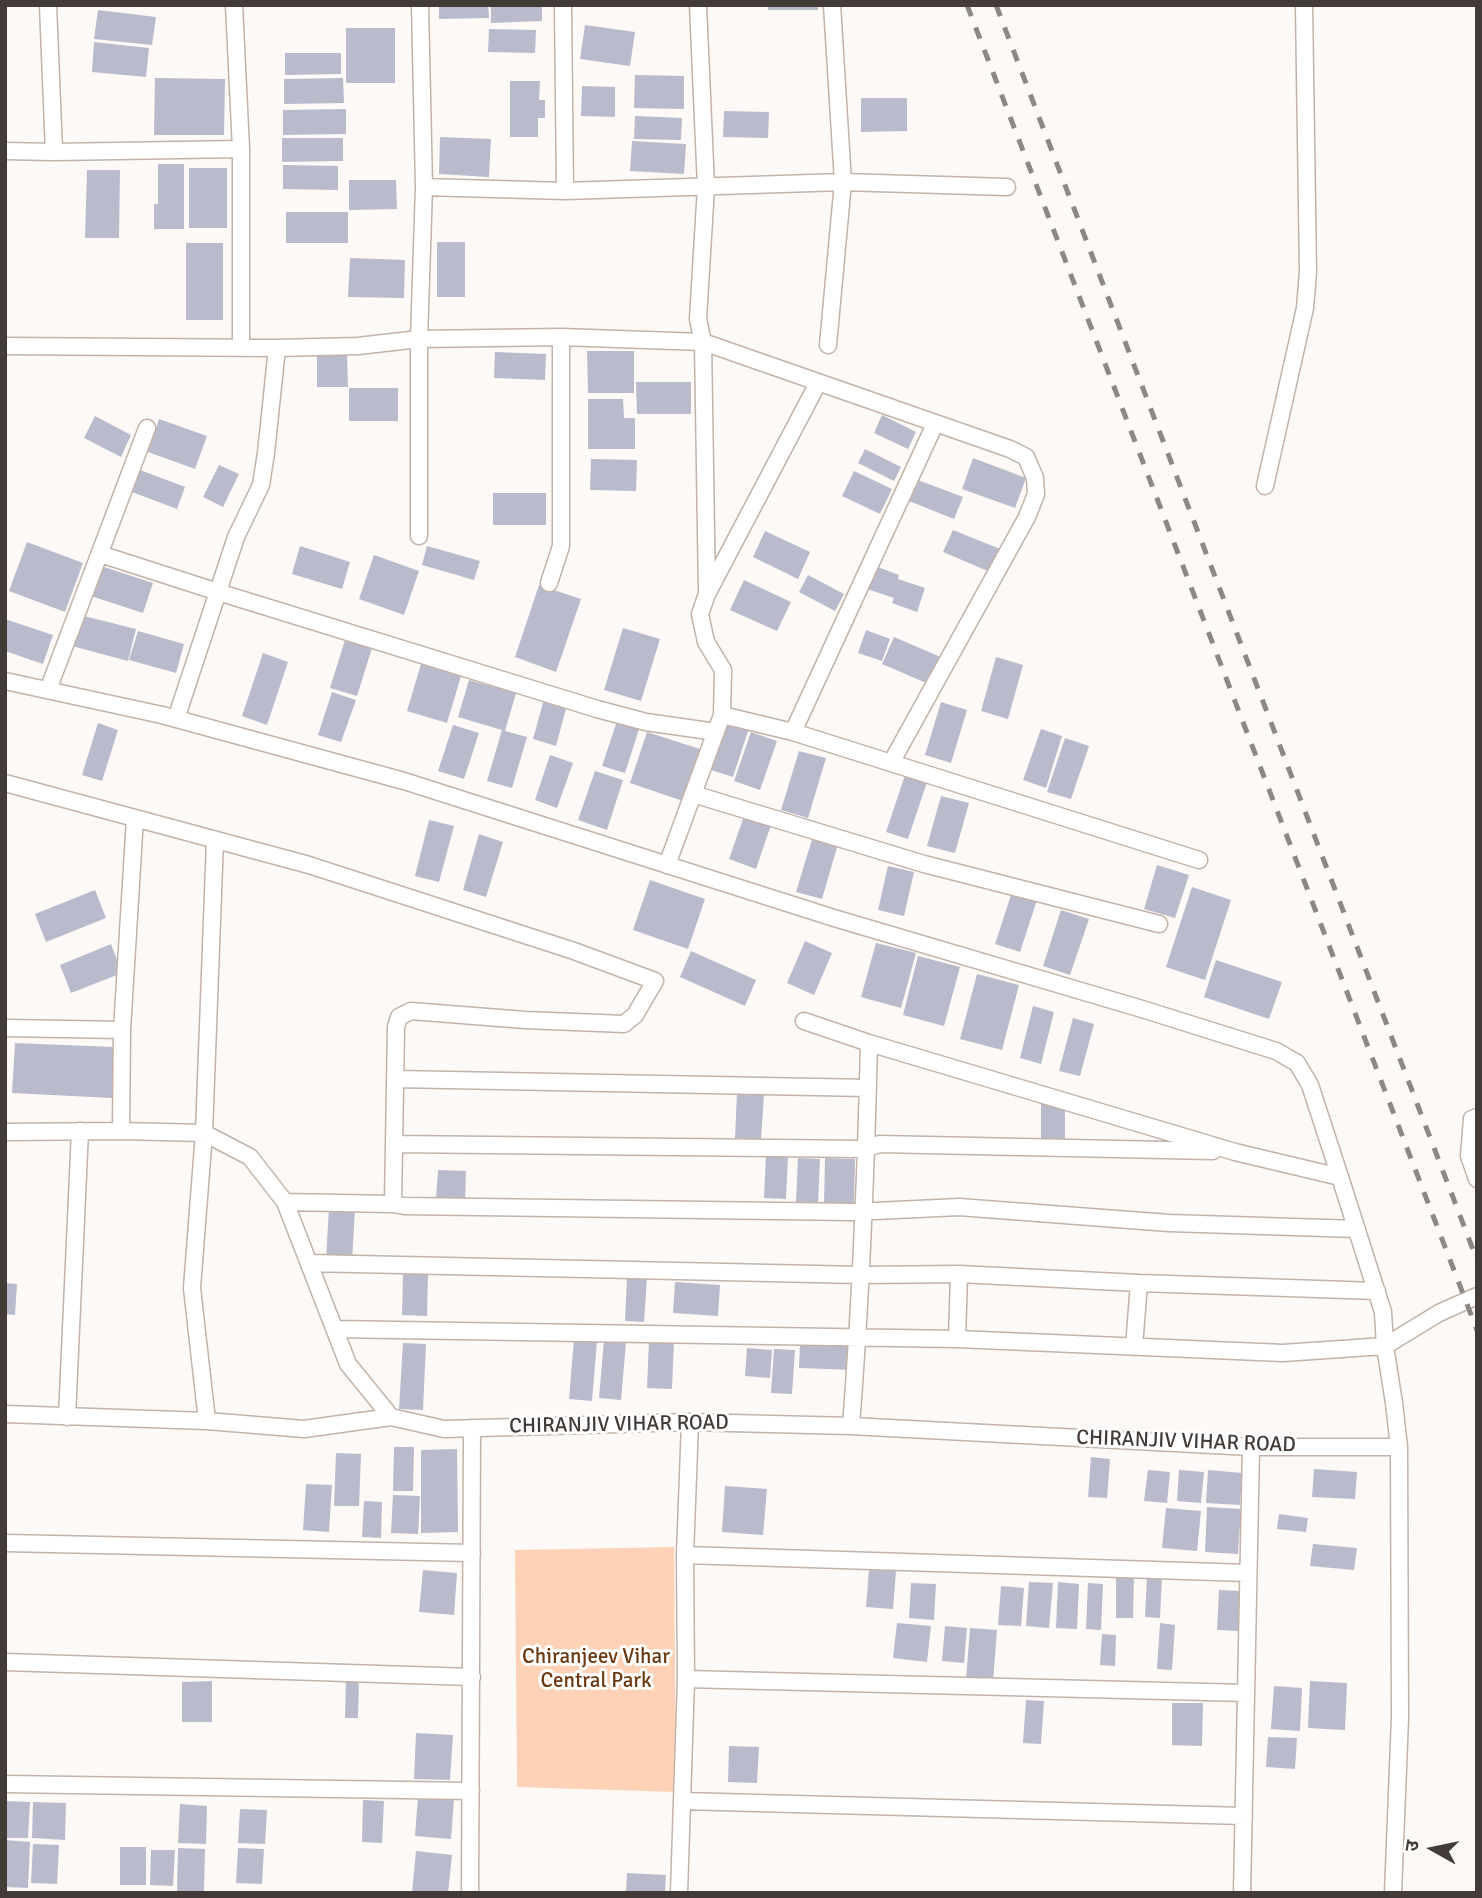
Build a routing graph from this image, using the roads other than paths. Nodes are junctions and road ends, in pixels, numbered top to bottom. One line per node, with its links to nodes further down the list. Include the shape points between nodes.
1 (48, 5): 10 (street)
2 (234, 5): 8 (street)
3 (421, 5): 12 (street)
4 (563, 5): 15 (street)
5 (698, 5): 13 (street)
6 (832, 5): 11 (street)
7 (1304, 5): 26 (street, via 1308,272 1305,308)
8 (240, 149): 10 (street); 21 (street)
9 (5, 151): 10 (street)
10 (54, 152)
11 (843, 182): 13 (street); 14 (street); 19 (street)
12 (424, 187): 15 (street); 17 (street)
13 (706, 187): 15 (street); 18 (street, via 698,318)
14 (1007, 187)
15 (565, 191)
16 (561, 337): 17 (street); 18 (street); 29 (street, via 561,546)
17 (419, 339): 22 (street); 27 (street)
18 (703, 342): 23 (street); 31 (street)
19 (828, 345)
20 (5, 346): 21 (street)
21 (241, 347): 22 (street)
22 (277, 348): 30 (street, via 261,485 236,537)
23 (818, 383): 24 (street); 31 (street)
24 (935, 424): 37 (street); 38 (street, via 1026,457 1036,494)
25 (148, 428): 28 (street)
26 (1265, 486)
27 (419, 536)
28 (100, 554): 30 (street); 33 (street)
29 (549, 583)
30 (218, 592): 35 (street); 36 (street, via 597,709)
31 (707, 594): 34 (street, via 700,614 706,642 723,670)
32 (5, 681): 33 (street)
33 (48, 690): 35 (street)
34 (722, 715): 36 (street); 37 (street)
35 (176, 719): 44 (street, via 404,781)
36 (716, 732): 40 (street)
37 (793, 732): 38 (street)
38 (891, 763): 43 (street)
39 (5, 783): 41 (street)
40 (693, 794): 44 (street); 45 (street, via 924,864)
41 (135, 818): 42 (street); 48 (street)
42 (215, 840): 50 (street, via 349,878 655,981 635,1015 624,1024 411,1011 399,1017 396,1027); 56 (street)
43 (1199, 860)
44 (667, 864): 60 (street, via 1276,1051 1297,1063 1310,1085)
45 (1159, 924)
46 (804, 1021): 49 (street)
47 (5, 1028): 48 (street)
48 (122, 1030): 54 (street)
49 (869, 1043): 51 (street); 59 (street)
50 (396, 1079): 51 (street); 57 (street)
51 (868, 1088): 58 (street)
52 (1477, 1117): 61 (street, via 1472,1119 1469,1156)
53 (80, 1131): 54 (street); 55 (street); 78 (street)
54 (121, 1131): 56 (street)
55 (5, 1132)
56 (204, 1133): 62 (street, via 250,1157); 80 (street, via 192,1288)
57 (395, 1144): 58 (street); 63 (street)
58 (866, 1149): 59 (street, via 879,1144); 64 (street)
59 (1235, 1152): 60 (street)
60 (1340, 1177): 65 (street)
61 (1477, 1179)
62 (285, 1202): 63 (street); 66 (street)
63 (393, 1204): 64 (street)
64 (864, 1211): 65 (street, via 959,1206 1169,1223); 68 (street)
65 (1357, 1229): 70 (street)
66 (309, 1263): 68 (street); 72 (street)
67 (959, 1274): 68 (street); 69 (street); 74 (street)
68 (861, 1275): 73 (street)
69 (1139, 1283): 70 (street); 76 (street)
70 (1377, 1291): 75 (street)
71 (1477, 1296): 75 (street, via 1438,1313)
72 (334, 1329): 73 (street); 79 (street, via 348,1364)
73 (858, 1338): 74 (street); 82 (street)
74 (957, 1339): 76 (street)
75 (1385, 1346): 76 (street, via 1283,1353); 85 (street)
76 (1134, 1347)
77 (5, 1414): 78 (street)
78 (67, 1417): 80 (street)
79 (391, 1417): 80 (street, via 304,1429); 83 (street, CHIRANJIV VIHAR ROAD, via 444,1429)
80 (207, 1421)
81 (690, 1422): 82 (street, CHIRANJIV VIHAR ROAD); 83 (street, CHIRANJIV VIHAR ROAD); 88 (street)
82 (851, 1426): 84 (street, CHIRANJIV VIHAR ROAD)
83 (472, 1428): 87 (street)
84 (1251, 1447): 85 (street, CHIRANJIV VIHAR ROAD); 89 (street)
85 (1399, 1447): 101 (street, via 1400,1718)
86 (5, 1543): 87 (street)
87 (472, 1553): 91 (street)
88 (685, 1555): 89 (street); 92 (street)
89 (1248, 1573): 93 (street)
90 (5, 1662): 91 (street)
91 (472, 1677): 95 (street)
92 (686, 1679): 93 (street); 96 (street)
93 (1247, 1693): 97 (street)
94 (5, 1784): 95 (street)
95 (471, 1791): 98 (street)
96 (682, 1801): 97 (street); 99 (street)
97 (1244, 1815): 100 (street)
98 (470, 1893)
99 (678, 1893)
100 (1242, 1893)
101 (1393, 1893)

